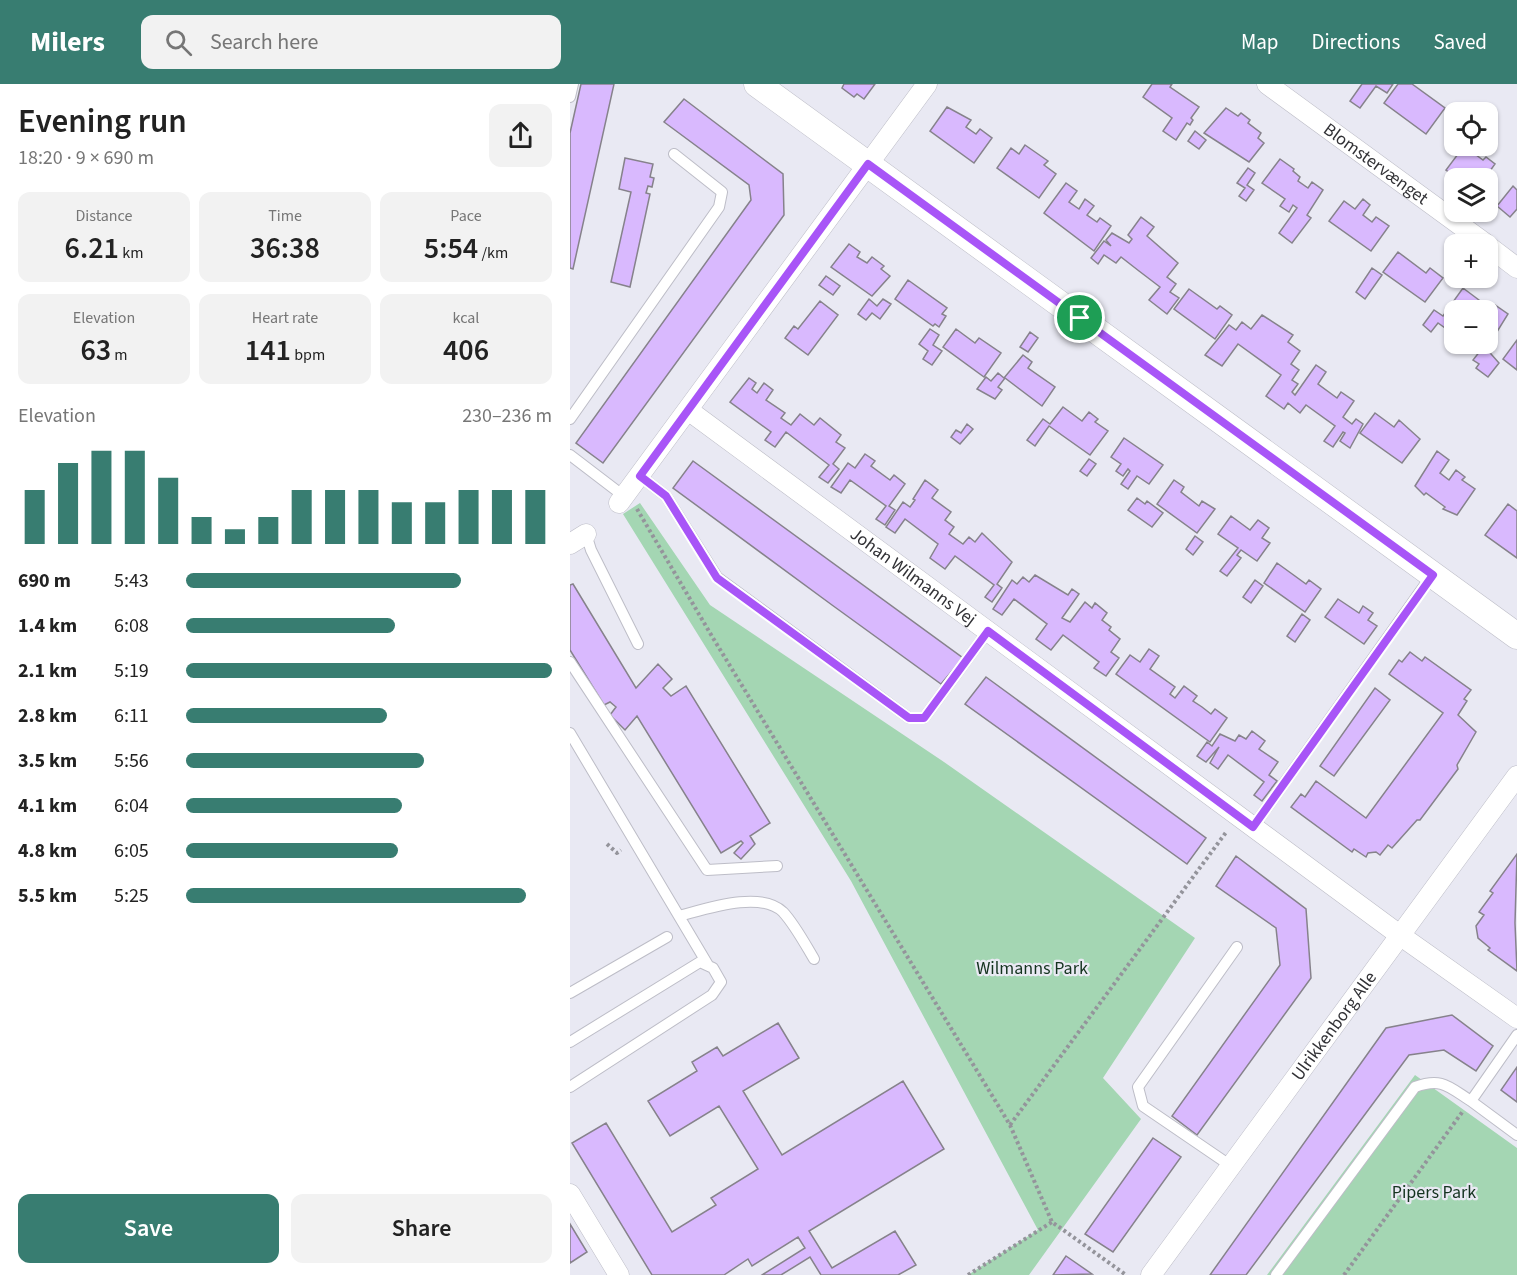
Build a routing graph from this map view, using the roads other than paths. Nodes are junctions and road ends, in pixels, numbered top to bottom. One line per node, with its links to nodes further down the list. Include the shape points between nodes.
1 (573, 84): 5 (lane)
2 (758, 84): 7 (street)
3 (927, 84): 7 (street)
4 (1267, 84): 8 (street, Blomstervænget)
5 (570, 97)
6 (674, 154): 12 (lane, via 722,192 718,207)
7 (868, 164): 11 (street); 17 (street)
8 (1472, 234)
9 (1498, 253): 10 (street, Blomstervænget)
10 (1517, 267)
11 (688, 410): 14 (street); 18 (street, Johan Wilmanns Vej)
12 (570, 419)
13 (570, 455): 15 (lane)
14 (640, 476): 15 (street); 18 (lane, via 666,496 717,578 909,718 924,718)
15 (624, 498)
16 (578, 539): 20 (lane, via 591,550)
17 (1433, 575): 19 (street); 24 (lane)
18 (988, 631): 24 (street, Johan Wilmanns Vej)
19 (1517, 636)
20 (638, 644)
21 (570, 662): 25 (lane, via 707,870)
22 (570, 733): 26 (lane)
23 (1517, 776): 27 (street, Ulrikkenborg Alle)
24 (1246, 821): 27 (street, Johan Wilmanns Vej)
25 (777, 866)
26 (679, 916): 30 (lane, via 717,905 763,901 782,911); 31 (lane)
27 (1401, 936): 33 (street, Johan Wilmanns Vej); 39 (street, Ulrikkenborg Alle)
28 (667, 937): 32 (lane)
29 (1237, 947): 39 (lane, via 1138,1087 1143,1106)
30 (814, 959)
31 (708, 965): 35 (lane, via 700,962); 36 (lane, via 721,982 712,995)
32 (570, 993)
33 (1517, 1018)
34 (1517, 1035): 37 (lane)
35 (570, 1042)
36 (570, 1087)
37 (1471, 1101): 38 (lane); 43 (lane, via 1443,1082 1430,1081 1416,1087)
38 (1517, 1136)
39 (1231, 1166): 42 (street, Ulrikkenborg Alle)
40 (570, 1194): 41 (street)
41 (619, 1275)
42 (1151, 1275)
43 (1276, 1275)

